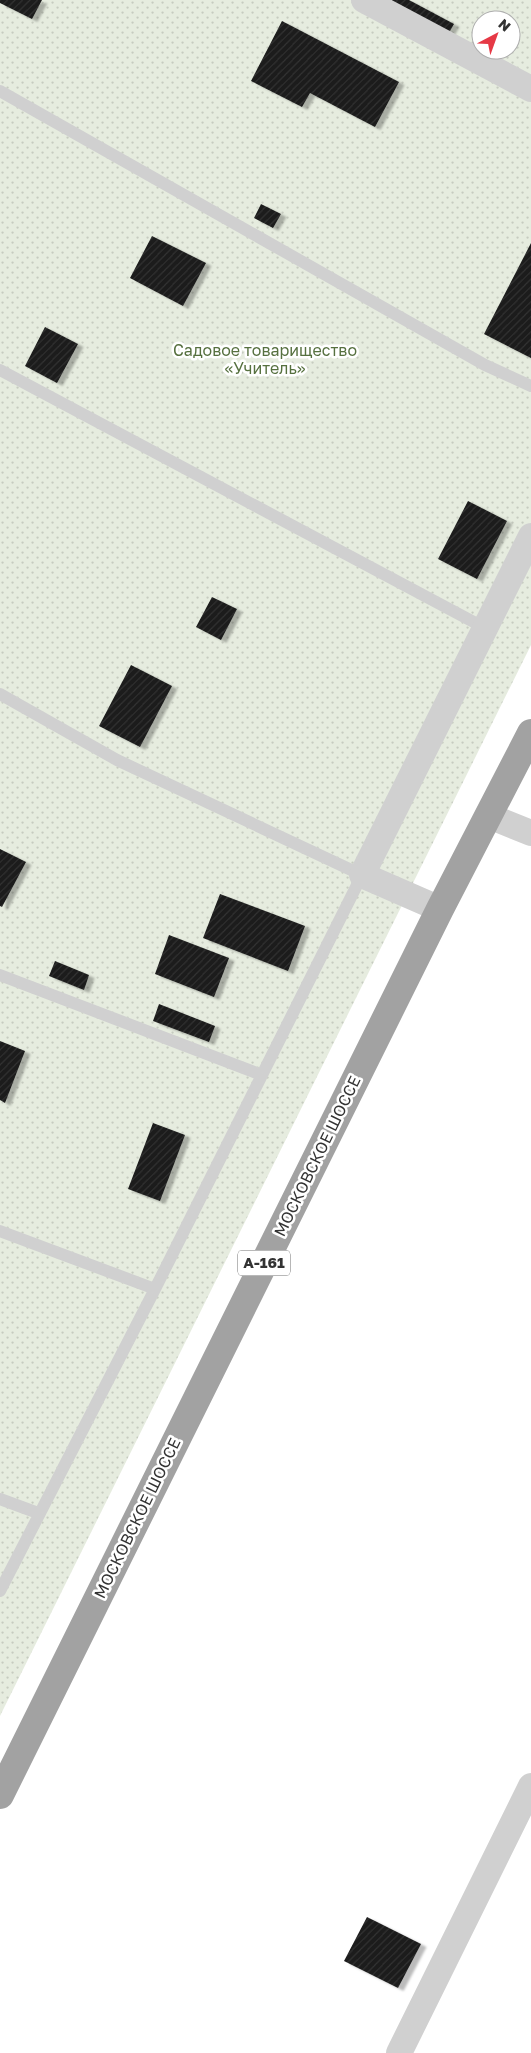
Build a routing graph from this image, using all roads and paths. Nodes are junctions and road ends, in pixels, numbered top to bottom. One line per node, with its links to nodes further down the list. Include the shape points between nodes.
1 (364, 0): 2 (street)
2 (531, 89)
3 (0, 92): 5 (lane, via 485,366)
4 (0, 370): 7 (lane)
5 (531, 386)
6 (531, 536): 7 (street)
7 (485, 628): 12 (street)
8 (0, 694): 12 (lane, via 117,760)
9 (531, 733): 10 (highway, МОСКОВСКОЕ ШОССЕ / А-161)
10 (489, 816): 11 (street); 13 (highway, МОСКОВСКОЕ ШОССЕ / А-161)
11 (531, 833)
12 (362, 875): 13 (street); 15 (lane)
13 (440, 909): 22 (highway, МОСКОВСКОЕ ШОССЕ / А-161)
14 (0, 975): 15 (lane)
15 (262, 1076): 17 (lane)
16 (0, 1231): 17 (lane)
17 (155, 1290): 19 (lane)
18 (0, 1499): 19 (lane)
19 (38, 1514): 20 (lane)
20 (0, 1591)
21 (531, 1786): 23 (street)
22 (0, 1795)
23 (399, 2053)

